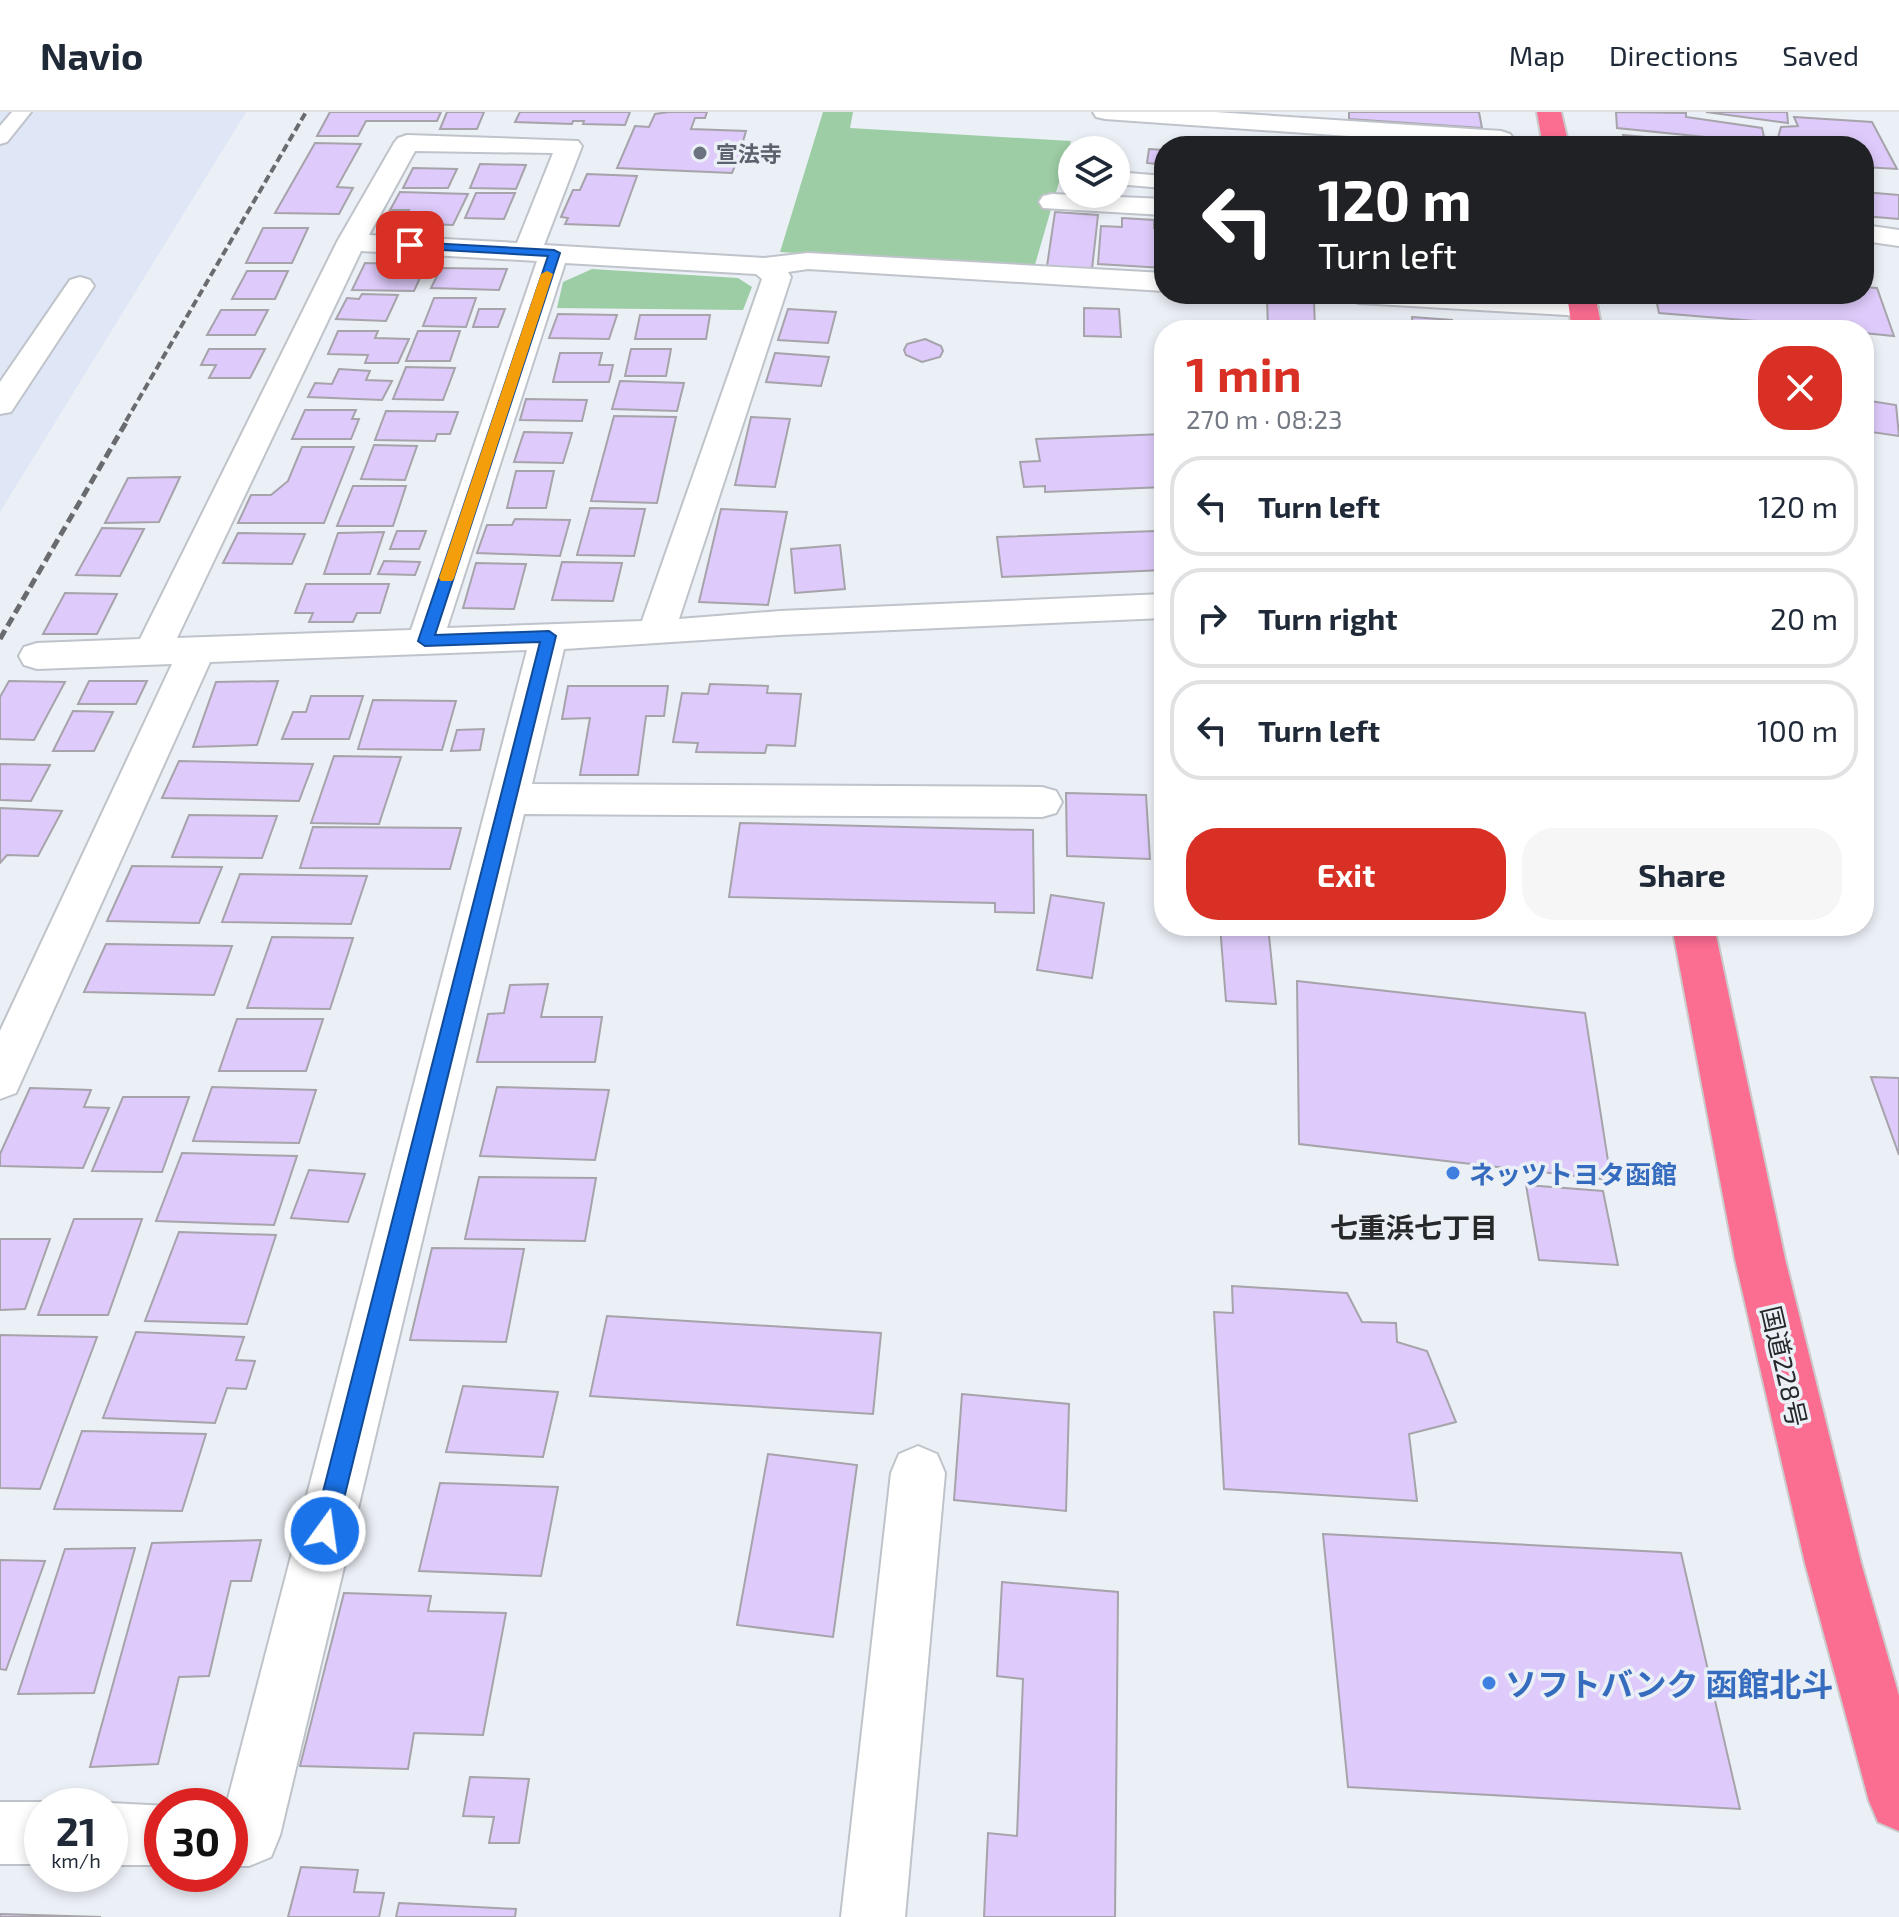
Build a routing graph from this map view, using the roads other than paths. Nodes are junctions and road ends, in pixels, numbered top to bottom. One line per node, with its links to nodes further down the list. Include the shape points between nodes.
1 (22, 112): 6 (lane)
2 (1105, 112): 4 (street)
3 (1549, 112): 5 (highway)
4 (1457, 136)
5 (1554, 136)
6 (0, 138)
7 (1130, 179): 8 (lane)
8 (1154, 181)
9 (1052, 202): 10 (street)
10 (1154, 207)
11 (1874, 234): 12 (street)
12 (1899, 238)
13 (351, 242): 14 (street); 14 (street, via 407,143 569,146); 26 (street)
14 (541, 252): 15 (street); 24 (street)
15 (764, 266): 16 (street, via 808,261); 22 (street, via 777,277)
16 (1154, 281)
17 (80, 286): 20 (street)
18 (1500, 304): 19 (street)
19 (1584, 310)
20 (2, 399)
21 (1154, 606): 22 (street)
22 (656, 633): 23 (street)
23 (549, 636): 24 (street); 28 (street)
24 (425, 641): 25 (street)
25 (197, 650): 26 (street); 31 (street)
26 (152, 652): 27 (street)
27 (37, 656)
28 (506, 799): 29 (street); 36 (street)
29 (1042, 802)
30 (1695, 936): 33 (highway, 国道228号, via 1763,1274 1833,1563)
31 (0, 1079)
32 (918, 1473): 37 (street)
33 (1899, 1801)
34 (0, 1833): 35 (street)
35 (24, 1833)
36 (248, 1835)
37 (873, 1917)

